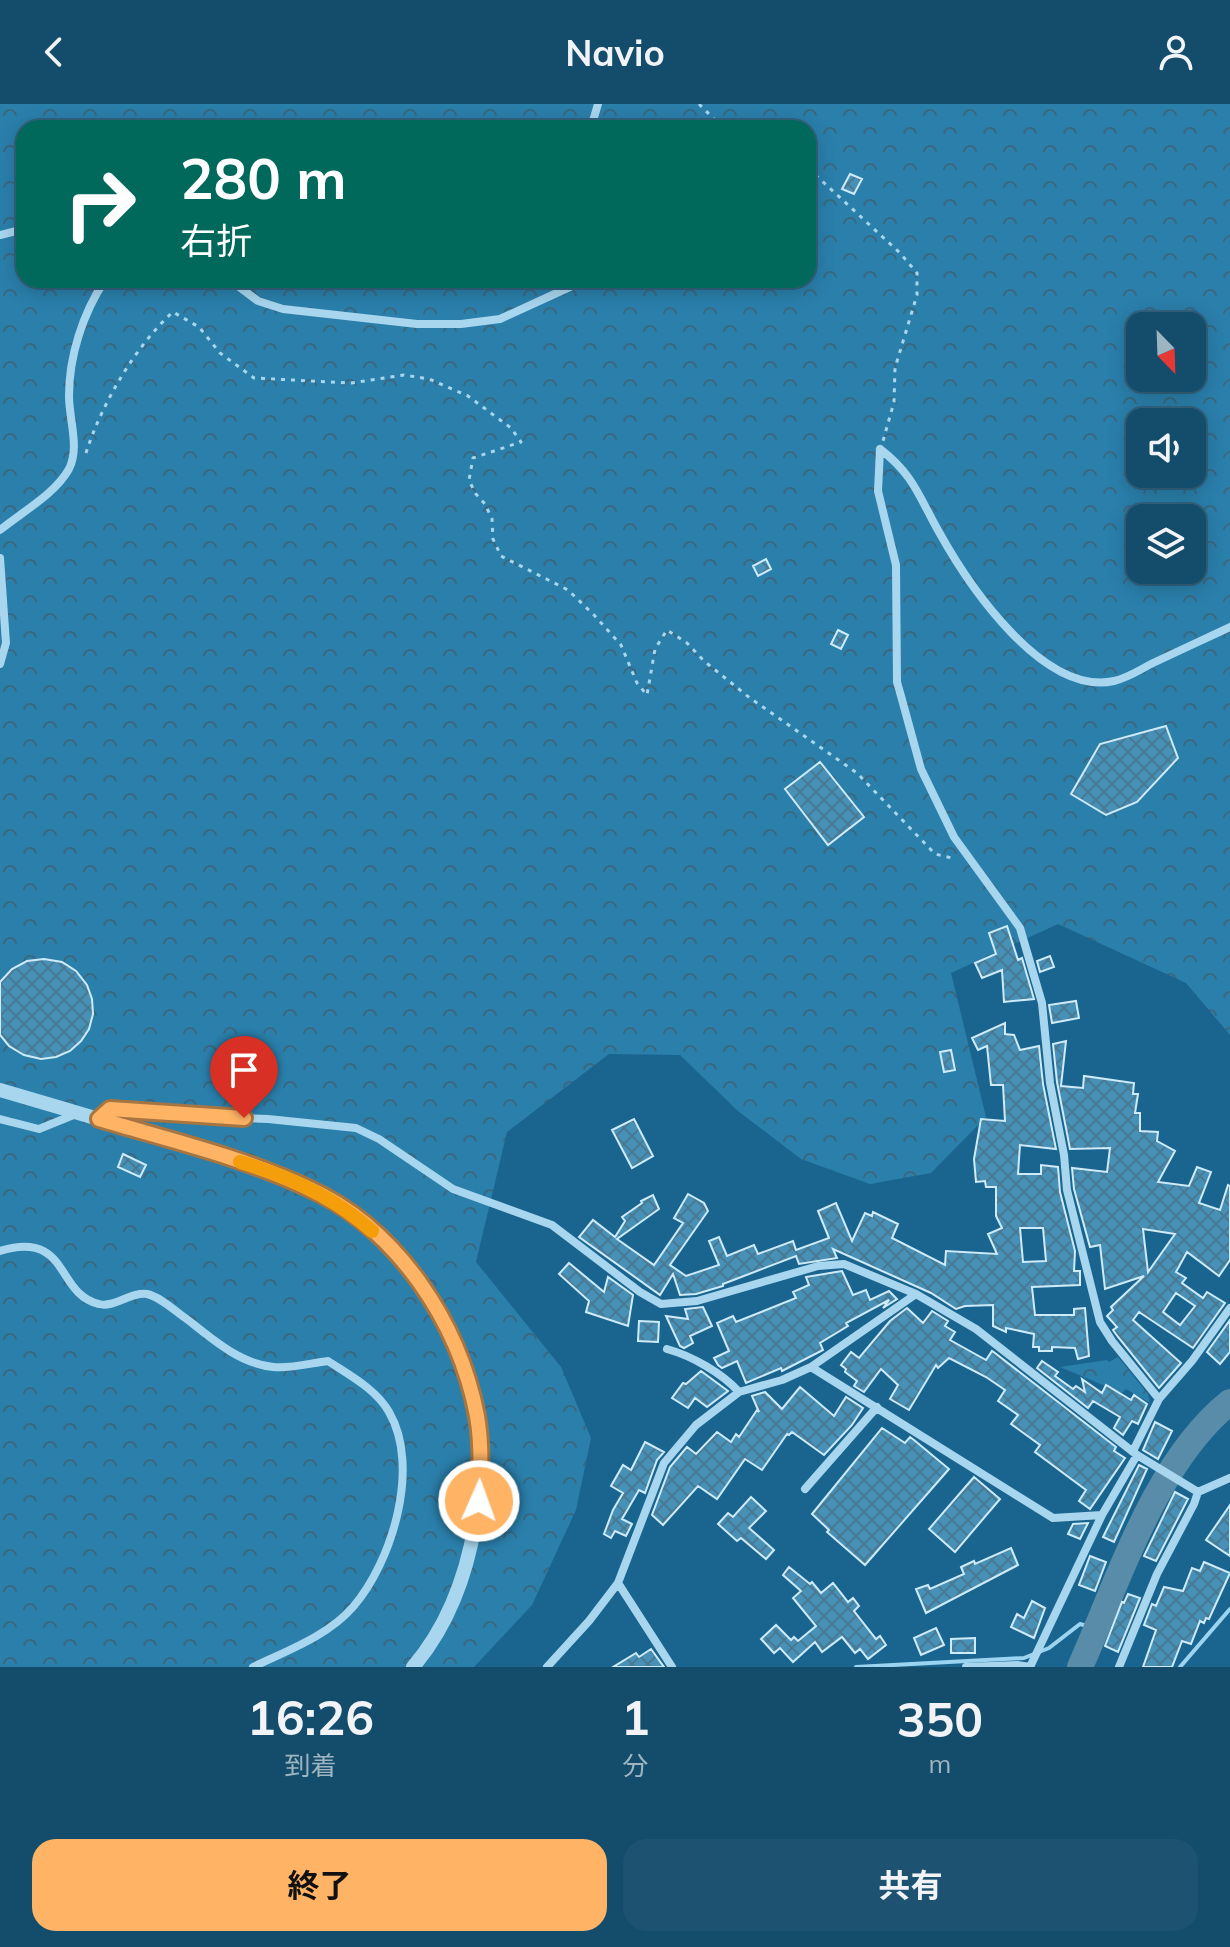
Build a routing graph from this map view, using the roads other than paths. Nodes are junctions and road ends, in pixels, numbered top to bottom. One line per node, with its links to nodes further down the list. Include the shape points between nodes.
1 (100, 288): 4 (street, via 77,343 69,391 76,444 69,468 52,489)
2 (241, 288): 3 (street, via 283,309 417,324 500,319)
3 (568, 288)
4 (0, 530)
5 (0, 558): 7 (street, via 6,643)
6 (1230, 627): 18 (street, via 1118,680 1074,679 1049,666 988,606 939,534 915,486 880,449 878,491 896,565 897,682 921,769 954,837 1020,928 1042,1003 1067,1190 1100,1322)
7 (0, 664)
8 (0, 1090): 9 (street)
9 (77, 1114): 10 (street, via 39,1129); 11 (street)
10 (0, 1119)
11 (99, 1119): 13 (street, via 110,1109 356,1128 453,1189 552,1225 661,1304 697,1301 818,1266 844,1264); 28 (street, via 312,1189 357,1218 400,1256 426,1289 464,1369 481,1459 474,1539 464,1576)
12 (0, 1251): 27 (street, via 18,1246 43,1250 79,1292 98,1304 148,1294 250,1362 274,1367 328,1361 374,1392 389,1412 401,1443 402,1489 390,1543 352,1609 319,1634)
13 (916, 1294): 16 (street); 20 (street, via 976,1329)
14 (1230, 1308): 18 (street)
15 (667, 1349): 17 (street, via 693,1359)
16 (811, 1367): 17 (street); 19 (street)
17 (739, 1392): 25 (street, via 696,1425 664,1463)
18 (1159, 1399): 20 (street)
19 (877, 1407): 22 (street); 24 (street, via 1053,1518)
20 (1135, 1453): 23 (street); 24 (street)
21 (1230, 1478): 23 (street)
22 (805, 1489)
23 (1194, 1490): 32 (street, via 1194,1504 1157,1574)
24 (1102, 1515): 26 (street)
25 (618, 1583): 29 (street); 30 (street)
26 (1027, 1665): 31 (street)
27 (253, 1667)
28 (413, 1667)
29 (547, 1667)
30 (672, 1667)
31 (966, 1667)
32 (1119, 1667)

